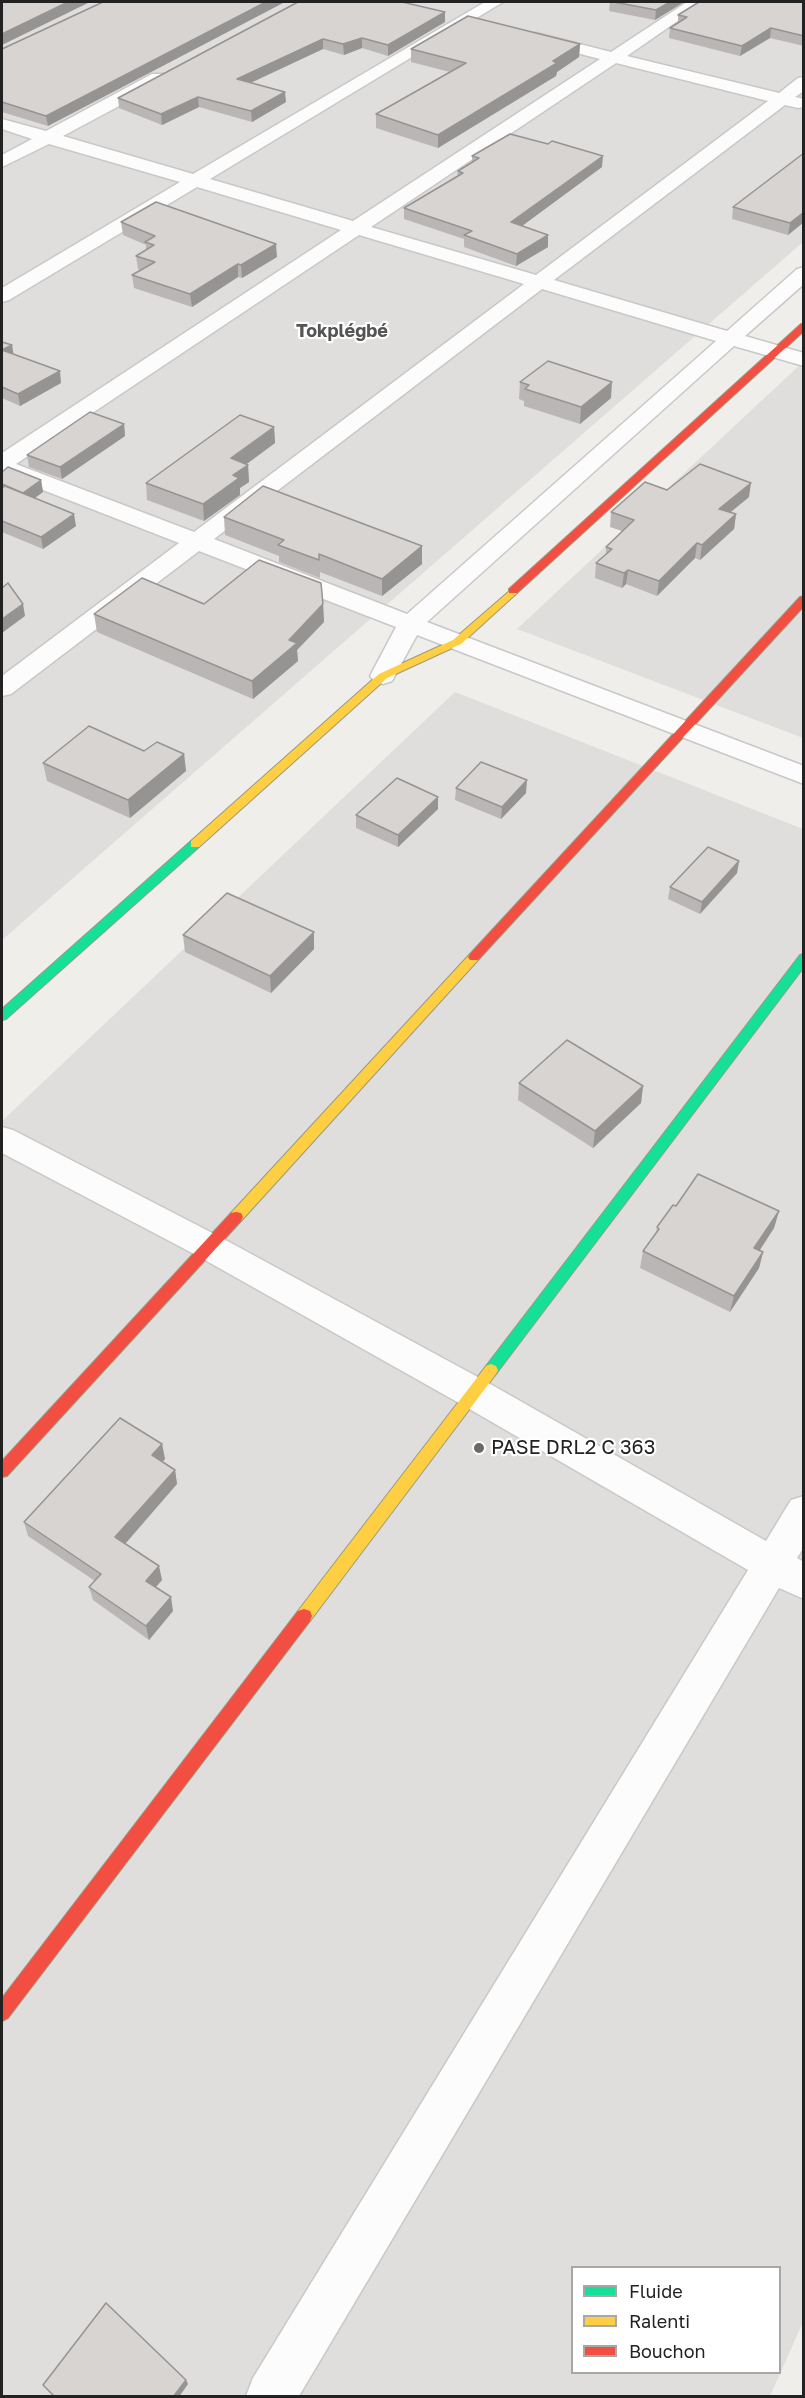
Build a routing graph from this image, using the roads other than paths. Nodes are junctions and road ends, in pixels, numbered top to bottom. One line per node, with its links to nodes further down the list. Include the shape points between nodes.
1 (495, 2): 4 (street)
2 (697, 2): 7 (street)
3 (444, 14): 4 (street)
4 (464, 20): 5 (street); 15 (street)
5 (487, 25)
6 (522, 34): 7 (street)
7 (614, 57): 10 (street); 16 (street)
8 (173, 70): 13 (street)
9 (804, 82): 10 (street)
10 (782, 99): 11 (street); 18 (street)
11 (804, 104)
12 (2, 124): 13 (street)
13 (47, 138): 14 (street); 15 (street)
14 (2, 162)
15 (194, 181): 16 (street); 19 (street)
16 (355, 228): 18 (street); 24 (street)
17 (804, 273): 21 (street)
18 (538, 283): 21 (street); 25 (street)
19 (2, 296)
20 (804, 326): 22 (street)
21 (730, 339): 22 (street); 27 (street)
22 (775, 352): 23 (street); 28 (street)
23 (804, 360)
24 (2, 465): 25 (street)
25 (196, 541): 27 (street); 30 (street)
26 (804, 599): 31 (street)
27 (410, 624): 28 (street); 29 (street)
28 (457, 642): 29 (street); 31 (street)
29 (383, 676): 34 (street)
30 (2, 688)
31 (683, 730): 32 (street); 36 (street)
32 (804, 776)
33 (804, 958): 37 (street)
34 (2, 1016)
35 (2, 1139): 36 (street)
36 (208, 1246): 37 (street); 38 (street)
37 (472, 1392): 40 (street); 41 (street)
38 (2, 1471)
39 (804, 1512): 40 (street)
40 (788, 1573): 42 (street)
41 (2, 2012)
42 (271, 2397)

